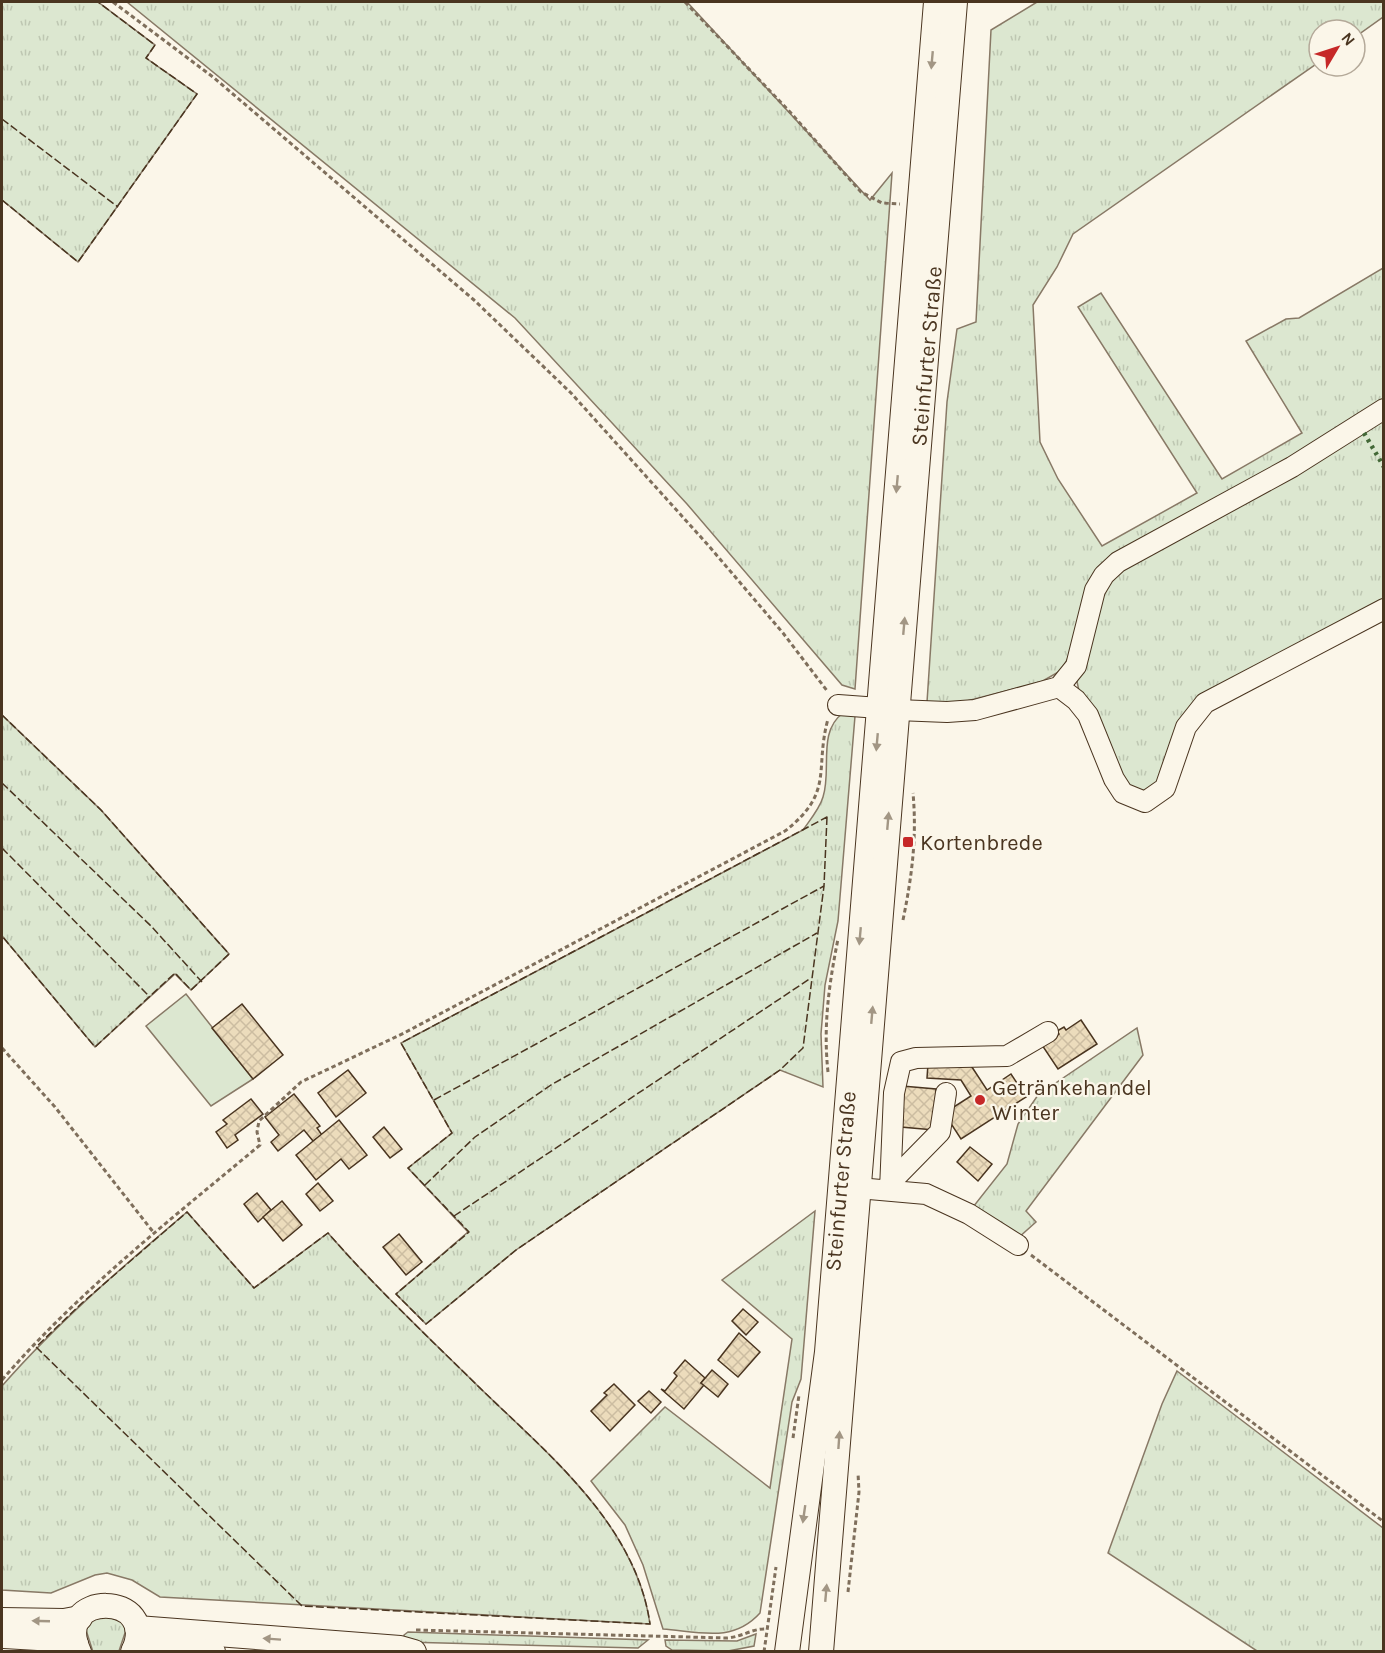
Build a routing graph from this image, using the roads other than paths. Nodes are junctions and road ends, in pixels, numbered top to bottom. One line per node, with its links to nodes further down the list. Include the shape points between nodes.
1 (936, 2): 7 (main road, Steinfurter Straße, one-way to 7)
2 (955, 2): 7 (main road, Steinfurter Straße, one-way to 2)
3 (1383, 409): 5 (lane, via 1255,488 1118,562 1095,590 1076,666)
4 (1383, 609): 5 (lane, via 1205,703 1186,727 1165,788 1145,802 1123,793 1088,715)
5 (1059, 687): 7 (lane, via 975,710)
6 (838, 705): 7 (lane)
7 (888, 709): 9 (main road, Steinfurter Straße, one-way to 7); 22 (main road, Steinfurter Straße, one-way to 22, via 826,1352)
8 (1048, 1032): 10 (lane, via 1007,1056 916,1058)
9 (869, 1057): 10 (lane); 13 (main road, Steinfurter Straße)
10 (901, 1062): 12 (lane, via 894,1093)
11 (946, 1093): 12 (lane, via 940,1132)
12 (890, 1187): 13 (lane, Steinfurter Straße); 14 (lane, Steinfurter Straße, via 926,1194 969,1214)
13 (858, 1188): 23 (main road, Steinfurter Straße, one-way to 13)
14 (1018, 1245)
15 (80, 1618): 16 (main road, one-way to 16); 19 (main road, via 91,1608 110,1604 127,1612); 20 (main road, via 74,1634)
16 (2, 1620)
17 (2, 1635): 20 (main road, via 55,1639)
18 (414, 1641): 19 (main road, one-way to 19, via 400,1648)
19 (134, 1643): 21 (main road)
20 (77, 1648)
21 (213, 1652)
22 (787, 1652)
23 (821, 1652)

